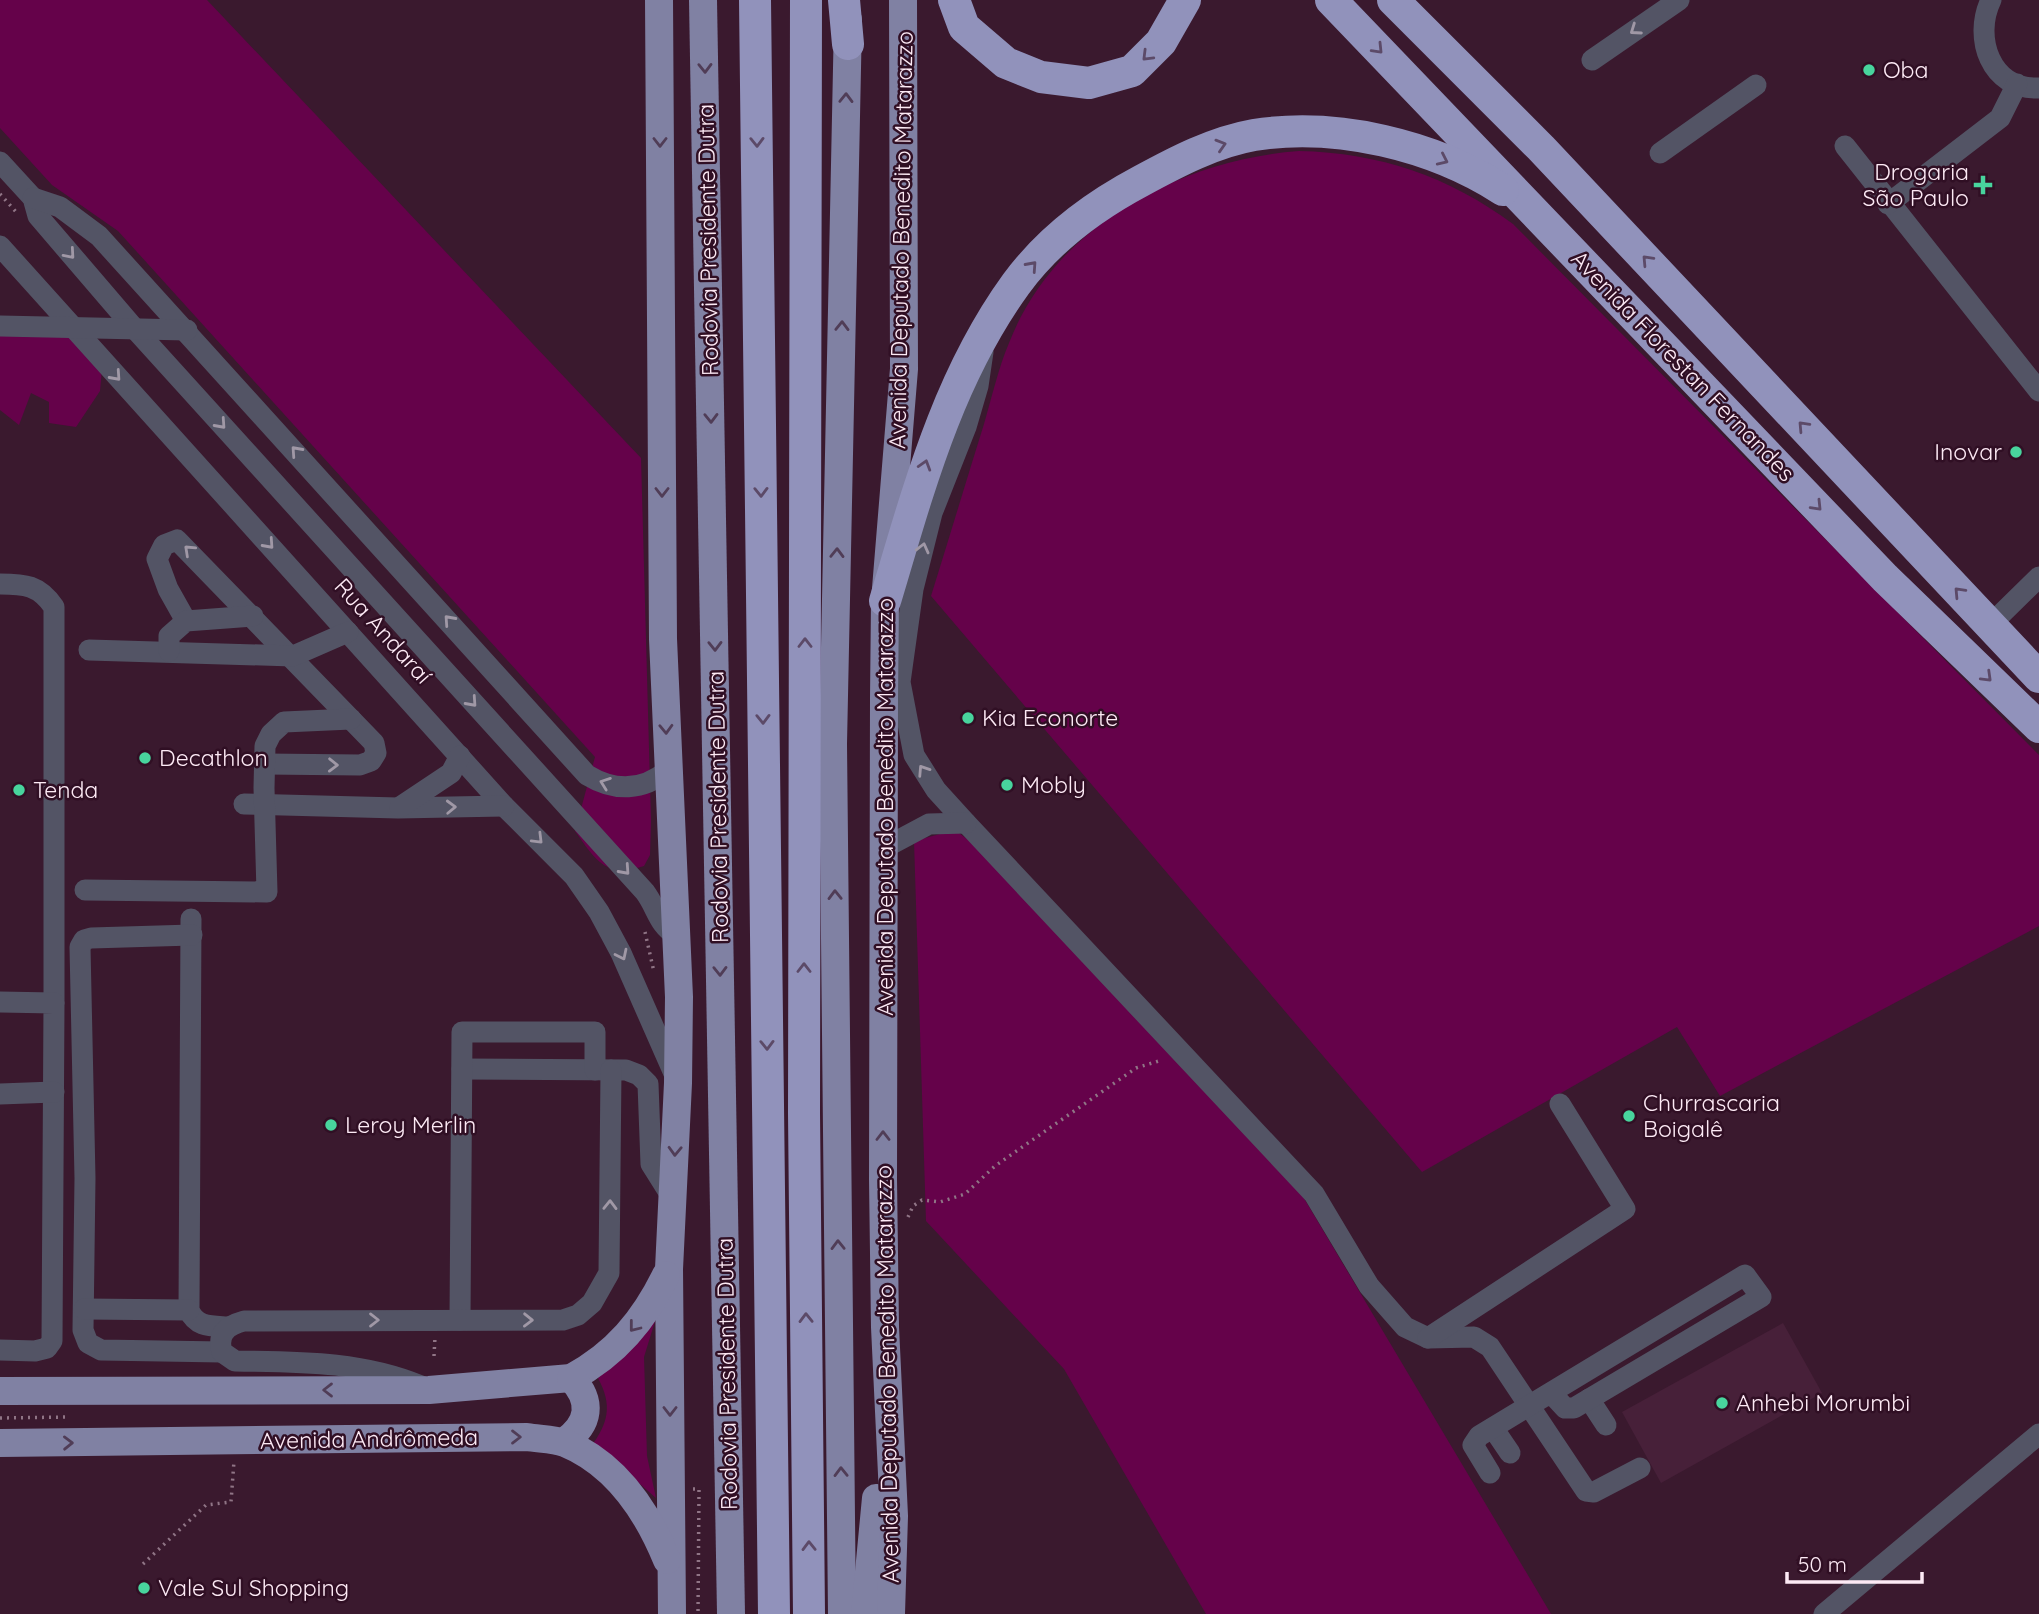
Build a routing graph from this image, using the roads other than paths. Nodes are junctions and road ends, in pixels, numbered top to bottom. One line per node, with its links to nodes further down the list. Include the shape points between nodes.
1 (659, 0): 47 (main road, one-way to 47)
2 (703, 0): 89 (main road, Rodovia Presidente Dutra, one-way to 89)
3 (755, 0): 90 (highway, Rodovia Presidente Dutra, one-way to 90)
4 (806, 0): 91 (highway, one-way to 4, via 804,1112)
5 (846, 0): 14 (highway)
6 (903, 0): 34 (main road, Avenida Deputado Benedito Matarazzo, via 905,369)
7 (954, 0): 8 (highway, one-way to 7, via 1161,42 1132,71 1089,83 1041,77 1006,63 964,27)
8 (1185, 0)
9 (1331, 0): 24 (highway, Avenida Florestan Fernandes, one-way to 24)
10 (1393, 0): 19 (highway, Avenida Florestan Fernandes)
11 (1415, 0): 19 (highway)
12 (1679, 0): 15 (street, one-way to 15)
13 (1984, 5): 17 (street, via 1982,31 1991,63)
14 (848, 44): 92 (main road, one-way to 14, via 833,744)
15 (1592, 61)
16 (1756, 85): 20 (street)
17 (2032, 89): 23 (street)
18 (1845, 146): 23 (street)
19 (1541, 148): 37 (highway, Avenida Florestan Fernandes, one-way to 19)
20 (1660, 153)
21 (0, 162): 22 (street)
22 (33, 198): 28 (street, one-way to 28, via 38,216); 29 (street, via 60,207 99,236)
23 (1888, 204): 31 (street)
24 (1533, 209): 30 (highway, one-way to 24, via 1016,284 1086,212 1188,156 1253,135 1315,131 1430,154 1489,181); 44 (highway, Avenida Florestan Fernandes, one-way to 44, via 1885,578)
25 (0, 246): 26 (street, Rua Andaraí)
26 (70, 325): 27 (street); 28 (street); 38 (street, Rua Andaraí, one-way to 38)
27 (0, 326)
28 (134, 328): 29 (street); 54 (street, one-way to 54, via 645,892 662,927)
29 (187, 330): 47 (street, one-way to 29, via 629,788 607,785 587,775)
30 (985, 336): 34 (highway, one-way to 30, via 928,457 953,395); 51 (street, one-way to 30, via 936,790 914,755 900,682 913,589 932,513 978,386)
31 (2039, 391)
32 (2039, 577): 37 (street)
33 (0, 584): 56 (street, via 21,584 44,593 54,607)
34 (885, 601): 52 (main road, Avenida Deputado Benedito Matarazzo)
35 (253, 616): 36 (street); 36 (street, one-way to 36, via 177,540 164,545 157,559); 41 (street)
36 (186, 621): 40 (street, via 169,636)
37 (1990, 625): 42 (highway, Avenida Florestan Fernandes)
38 (348, 632): 41 (street); 45 (street, Rua Andaraí)
39 (89, 650): 40 (street)
40 (169, 651): 41 (street)
41 (293, 656): 43 (street)
42 (2039, 677)
43 (351, 719): 46 (street, via 284,722 265,746); 46 (street, one-way to 43, via 360,765 371,761 376,752 373,743)
44 (2039, 727)
45 (460, 757): 49 (street, Rua Andaraí); 50 (street, via 451,773)
46 (265, 764): 48 (street)
47 (668, 770): 54 (main road)
48 (254, 803): 50 (street); 53 (street, via 267,892)
49 (504, 806): 50 (street, one-way to 49); 59 (street, Rua Andaraí, one-way to 59, via 574,876 599,912)
50 (398, 808)
51 (966, 823): 52 (street, via 929,824); 70 (street, via 1314,1194 1369,1286 1405,1327)
52 (884, 848): 69 (main road, Avenida Deputado Benedito Matarazzo, one-way to 52)
53 (85, 890)
54 (676, 935): 59 (main road)
55 (0, 1002): 56 (street)
56 (54, 1003): 60 (street)
57 (462, 1069): 58 (street); 58 (street, via 462,1032 595,1032); 67 (street)
58 (603, 1070): 63 (street, via 632,1072 648,1084 651,1164); 67 (street, one-way to 58, via 563,1320 592,1304 601,1289 609,1273)
59 (678, 1083): 63 (main road, one-way to 63)
60 (54, 1092): 61 (street); 71 (street, via 52,1342 35,1351)
61 (0, 1094)
62 (1560, 1104): 70 (street, via 1625,1209)
63 (673, 1199): 64 (main road)
64 (669, 1269): 73 (main road, one-way to 73, via 652,1304 629,1334 591,1367); 87 (main road, one-way to 87)
65 (84, 1309): 66 (street); 66 (street, via 80,947 91,938 192,927); 72 (street, via 88,1343 101,1350)
66 (189, 1310): 68 (street, via 203,1326)
67 (460, 1320): 68 (street, one-way to 67, via 244,1321)
68 (226, 1327): 72 (street, via 221,1335)
69 (885, 1327): 93 (main road); 94 (main road, Avenida Deputado Benedito Matarazzo, via 894,1516)
70 (1428, 1338): 77 (street, via 1474,1337 1490,1347)
71 (0, 1350)
72 (222, 1352): 74 (street, via 235,1361 341,1363 402,1378)
73 (570, 1378): 74 (main road); 82 (main road, via 586,1399 587,1417 578,1433)
74 (429, 1390): 75 (main road, one-way to 75)
75 (0, 1391)
76 (1552, 1394): 77 (street); 78 (street, via 1565,1408); 78 (street, via 1749,1276 1760,1300)
77 (1525, 1397): 80 (street); 85 (street, via 1586,1491 1594,1492)
78 (1589, 1399): 79 (street)
79 (1606, 1425)
80 (1493, 1427): 84 (street); 86 (street, via 1474,1440)
81 (2039, 1434): 95 (street)
82 (564, 1442): 83 (main road, Avenida Andrômeda, one-way to 82, via 527,1437); 87 (main road, Avenida Andrômeda, via 616,1478 639,1503)
83 (0, 1443)
84 (1510, 1453)
85 (1640, 1468)
86 (1490, 1473)
87 (671, 1571): 88 (main road)
88 (685, 1610)
89 (731, 1614)
90 (774, 1614)
91 (810, 1614)
92 (842, 1614)
93 (865, 1614)
94 (891, 1614)
95 (1824, 1614)

